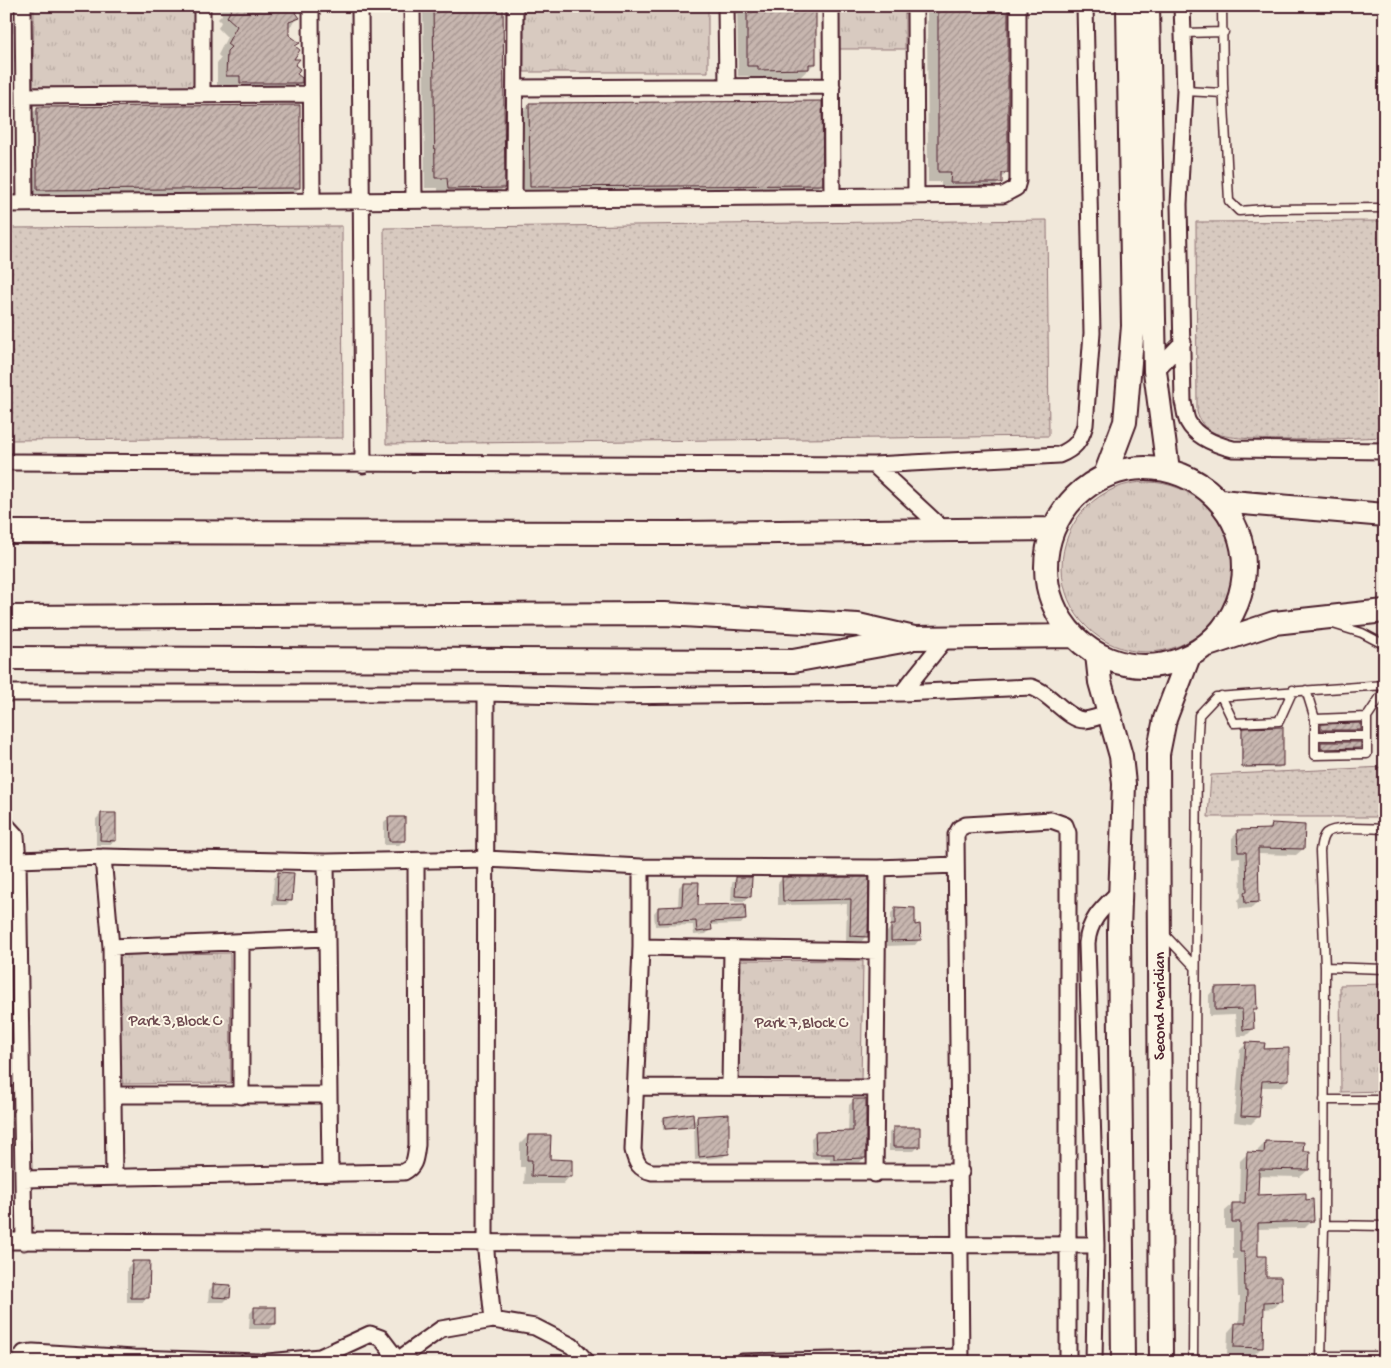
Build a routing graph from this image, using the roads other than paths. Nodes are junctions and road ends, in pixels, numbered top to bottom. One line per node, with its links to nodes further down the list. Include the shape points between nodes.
1 (23, 6): 25 (street)
2 (202, 6): 23 (street)
3 (311, 6): 24 (street)
4 (360, 6): 31 (street)
5 (412, 6): 28 (street)
6 (515, 6): 20 (street)
7 (726, 6): 18 (street)
8 (831, 6): 19 (street)
9 (915, 6): 26 (street)
10 (1018, 6): 26 (street, via 1016,188 1003,195)
11 (1085, 6): 40 (street, via 1092,333 1081,439 1074,449 1044,458)
12 (1128, 6): 42 (main road, via 1133,326 1126,422)
13 (1148, 6): 36 (main road)
14 (1182, 6): 16 (street)
15 (1222, 6): 17 (lane)
16 (1183, 32): 17 (lane); 21 (street)
17 (1224, 32): 22 (lane)
18 (726, 86): 19 (street); 20 (street)
19 (832, 86): 27 (street)
20 (515, 88): 29 (street)
21 (1185, 91): 22 (lane); 35 (street, via 1179,204)
22 (1223, 93): 34 (lane, via 1229,201 1239,211)
23 (202, 94): 24 (street); 25 (street)
24 (311, 94): 30 (street)
25 (24, 96): 33 (street)
26 (916, 196): 27 (street)
27 (832, 197): 29 (street)
28 (414, 199): 29 (street); 31 (street)
29 (514, 199)
30 (312, 200): 31 (street); 33 (street)
31 (361, 200): 39 (street)
32 (6, 204): 33 (street)
33 (25, 204)
34 (1385, 208)
35 (1183, 342): 36 (street); 37 (street, via 1183,402 1188,422 1203,437 1233,449)
36 (1155, 372): 41 (main road)
37 (1385, 452)
38 (6, 462): 39 (street)
39 (362, 464): 40 (street)
40 (874, 465): 46 (street)
41 (1168, 470): 42 (main road, via 1140,467); 43 (main road, via 1187,476)
42 (1105, 475): 45 (main road, via 1084,487 1065,507)
43 (1220, 501): 44 (main road); 56 (main road, via 1234,519 1241,536 1245,562 1240,592 1228,621)
44 (1385, 515)
45 (1052, 529): 46 (main road); 52 (main road, via 1046,554 1048,592 1057,615)
46 (944, 530): 47 (main road)
47 (6, 532)
48 (1385, 611): 50 (main road)
49 (6, 618): 53 (main road, via 665,614 858,625)
50 (1324, 618): 51 (main road); 55 (lane); 56 (main road, via 1274,623)
51 (1385, 624)
52 (1072, 636): 54 (main road); 57 (main road)
53 (914, 638): 54 (main road); 58 (main road, via 793,661)
54 (946, 638): 65 (street)
55 (1385, 645)
56 (1197, 651): 57 (main road, via 1177,661 1152,666 1107,660); 83 (main road, Second Meridian, via 1160,735)
57 (1097, 654): 67 (main road, via 1100,682)
58 (6, 658)
59 (1385, 685): 61 (lane)
60 (1293, 690): 61 (lane); 66 (lane); 66 (lane, via 1279,721 1234,723)
61 (1306, 690): 69 (lane)
62 (1385, 690): 68 (lane)
63 (486, 692): 64 (street); 65 (street, via 607,696); 75 (street)
64 (6, 693)
65 (902, 693): 67 (street, via 1031,687 1041,690 1080,720)
66 (1221, 696): 90 (lane, via 1208,703 1199,715)
67 (1109, 713): 82 (main road, via 1123,767)
68 (1367, 717): 69 (lane); 71 (lane)
69 (1315, 719): 70 (lane)
70 (1315, 736): 71 (lane); 71 (lane, via 1316,754 1367,754)
71 (1367, 736)
72 (6, 825): 76 (street, via 16,836)
73 (1385, 829): 91 (lane, via 1336,829 1327,832 1322,840)
74 (103, 858): 76 (street); 78 (street); 86 (street)
75 (486, 859): 77 (street); 80 (street); 110 (street)
76 (18, 860): 105 (street)
77 (416, 860): 78 (street); 101 (street, via 417,1144 414,1164 404,1172)
78 (326, 862): 84 (street)
79 (956, 865): 81 (street); 102 (street); 111 (street, via 956,835 966,825 1051,820 1065,825 1068,833)
80 (641, 867): 81 (street); 87 (street)
81 (878, 868): 89 (street)
82 (1120, 891): 112 (street, via 1100,911 1088,930); 128 (main road)
83 (1157, 926): 90 (lane); 129 (main road, Second Meridian)
84 (326, 938): 85 (street); 97 (street)
85 (240, 943): 86 (street); 98 (street)
86 (111, 947): 96 (street)
87 (641, 947): 88 (street); 94 (street)
88 (732, 949): 89 (street); 93 (street)
89 (877, 951): 95 (street)
90 (1195, 967): 130 (lane)
91 (1325, 967): 92 (lane); 99 (lane)
92 (1385, 968)
93 (730, 1086): 94 (street); 95 (street)
94 (637, 1087): 103 (street, via 633,1150 635,1161 642,1170)
95 (875, 1088): 103 (street)
96 (113, 1095): 98 (street); 104 (street)
97 (329, 1095): 98 (street); 101 (street)
98 (241, 1096)
99 (1324, 1100): 100 (lane); 106 (lane)
100 (1385, 1100)
101 (330, 1172): 104 (street)
102 (961, 1172): 103 (street); 113 (street)
103 (874, 1174)
104 (114, 1177): 105 (street)
105 (23, 1178): 109 (street)
106 (1324, 1225): 107 (lane); 116 (lane)
107 (1385, 1226)
108 (6, 1241): 109 (street)
109 (24, 1242): 110 (street)
110 (485, 1242): 113 (street); 114 (street)
111 (1069, 1244): 112 (street); 113 (street); 126 (street)
112 (1096, 1245): 127 (street)
113 (960, 1246): 119 (street)
114 (493, 1320): 118 (street, via 441,1329); 124 (street, via 534,1327 572,1346)
115 (1385, 1356): 116 (lane)
116 (1321, 1359)
117 (134, 1360): 121 (street, via 33,1352 24,1353); 122 (street)
118 (396, 1360): 123 (street, via 381,1338 370,1334 320,1357)
119 (961, 1360): 120 (street)
120 (855, 1361): 125 (street)
121 (18, 1362)
122 (259, 1362)
123 (268, 1362)
124 (587, 1362)
125 (742, 1362)
126 (1068, 1362)
127 (1094, 1362)
128 (1123, 1362)
129 (1161, 1362)
130 (1192, 1362)

